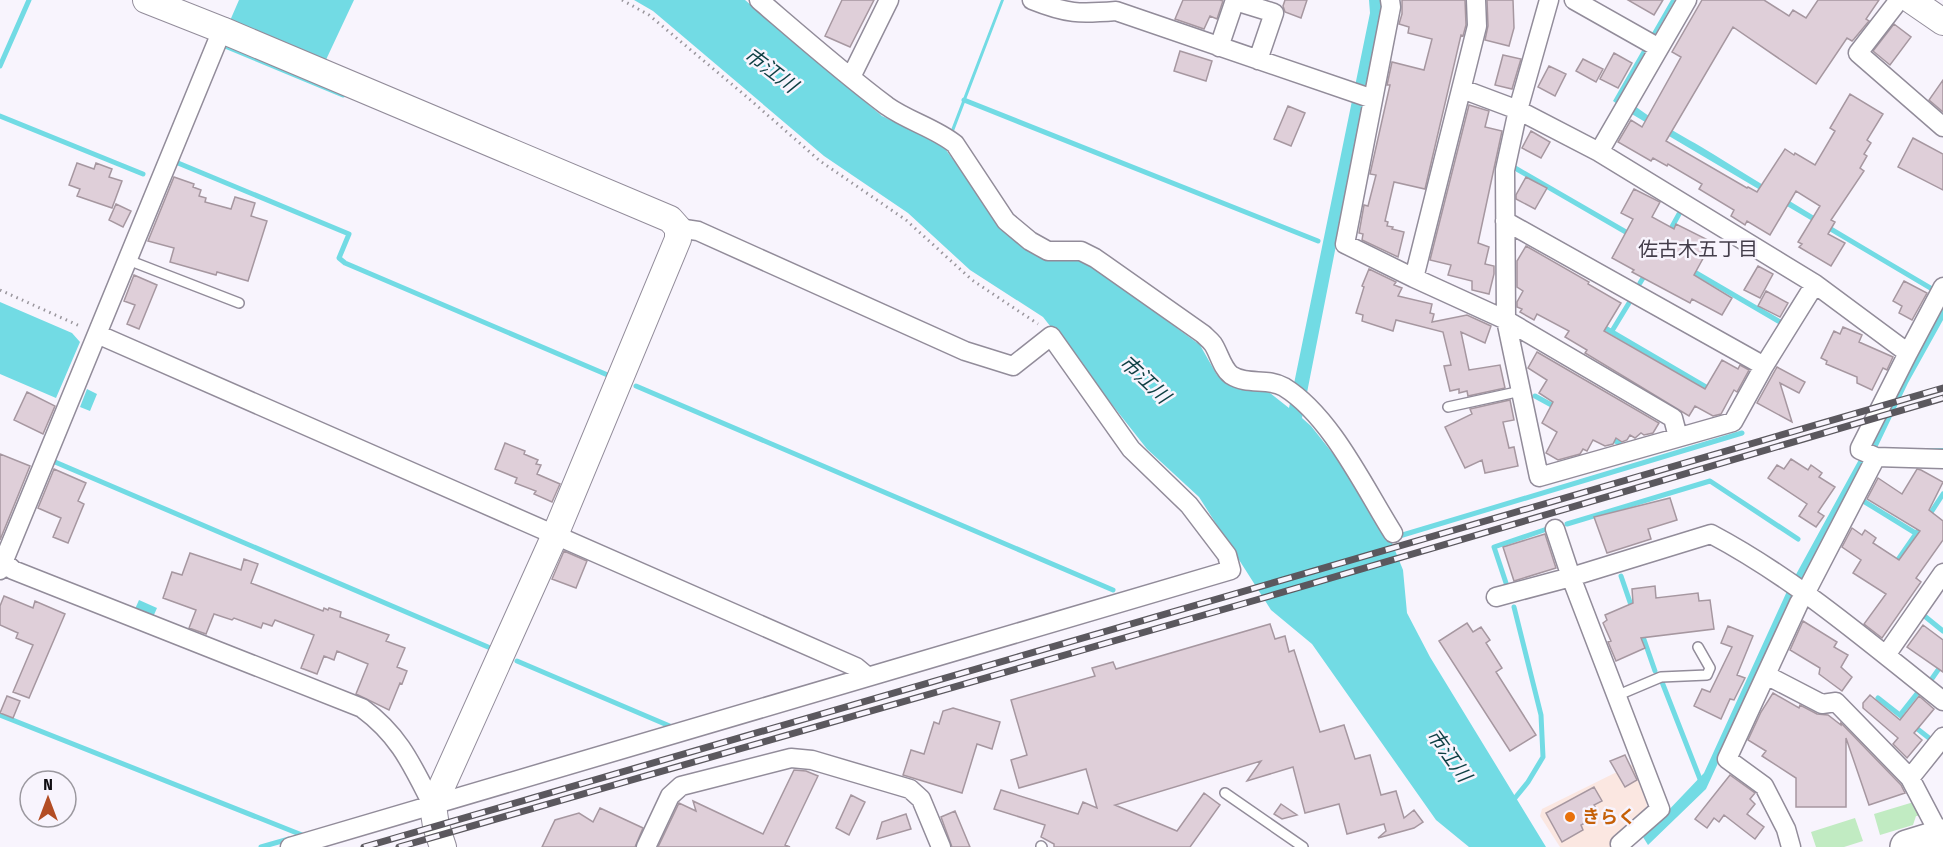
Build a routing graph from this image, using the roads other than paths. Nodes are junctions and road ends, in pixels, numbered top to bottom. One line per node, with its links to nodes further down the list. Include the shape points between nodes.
1 (146, 0): 13 (street)
2 (759, 0): 17 (street)
3 (889, 0): 17 (street)
4 (1032, 0): 12 (street, via 1079,14)
5 (1390, 0): 19 (street)
6 (1476, 0): 18 (street, via 1477,26)
7 (1549, 0): 20 (street)
8 (1574, 0): 14 (street)
9 (1686, 0): 14 (street)
10 (1899, 0): 21 (street, via 1858,54)
11 (1235, 1): 15 (street); 16 (street, via 1274,13)
12 (1118, 6): 15 (street)
13 (222, 30): 24 (street, via 670,219); 25 (street)
14 (1652, 44): 22 (street, via 1626,105)
15 (1219, 47): 16 (street)
16 (1258, 60): 19 (street)
17 (851, 77): 40 (street, via 888,107 955,144 1006,221 1030,241 1048,251 1081,250 1095,258 1203,334 1228,373 1242,381 1273,382 1308,407 1331,433)
18 (1462, 89): 20 (street); 26 (street)
19 (1370, 98): 26 (street, via 1345,244)
20 (1518, 110): 22 (street); 23 (street, via 1505,170)
21 (1943, 127)
22 (1599, 152): 27 (street)
23 (1505, 221): 30 (street); 33 (street)
24 (678, 228): 41 (street, via 678,239); 50 (street, via 698,231 965,351 1013,366 1051,336 1131,449 1189,505 1227,555 1231,570)
25 (128, 260): 29 (lane); 31 (street)
26 (1414, 278): 30 (street)
27 (1815, 284): 32 (street); 33 (street)
28 (1943, 287): 32 (street)
29 (239, 303)
30 (1506, 320): 34 (street); 36 (street, via 1673,418)
31 (97, 334): 41 (street); 42 (street)
32 (1908, 353): 37 (street, via 1860,448)
33 (1764, 366): 36 (street, via 1733,422)
34 (1521, 391): 35 (lane); 36 (street, via 1539,477)
35 (1448, 407)
36 (1678, 437)
37 (1870, 454): 38 (street); 45 (street)
38 (1943, 459)
39 (1555, 529): 44 (street)
40 (1393, 533)
41 (555, 535): 50 (street, via 856,667); 56 (street)
42 (1, 564): 56 (street, via 362,708 392,734 411,761)
43 (1943, 573): 48 (street)
44 (1571, 578): 45 (street, via 1711,534); 46 (street); 51 (street)
45 (1800, 588): 48 (street); 49 (street, via 1799,603)
46 (1496, 597)
47 (1698, 648): 51 (lane, via 1710,668 1707,675 1661,677)
48 (1886, 655): 52 (street)
49 (1766, 675): 54 (street, via 1822,704 1836,702); 64 (street, via 1727,759 1764,786)
50 (868, 677): 56 (street)
51 (1616, 696): 63 (street, via 1660,809)
52 (1943, 701)
53 (1943, 737): 54 (street)
54 (1910, 778): 57 (street)
55 (1225, 793): 62 (lane)
56 (433, 806): 58 (street); 59 (street)
57 (1942, 836): 65 (highway)
58 (290, 847)
59 (443, 847)
60 (646, 847): 61 (street, via 670,796 681,786 791,758 812,760 910,789 921,799)
61 (941, 847)
62 (1303, 847)
63 (1621, 847)
64 (1791, 847)
65 (1907, 847)

